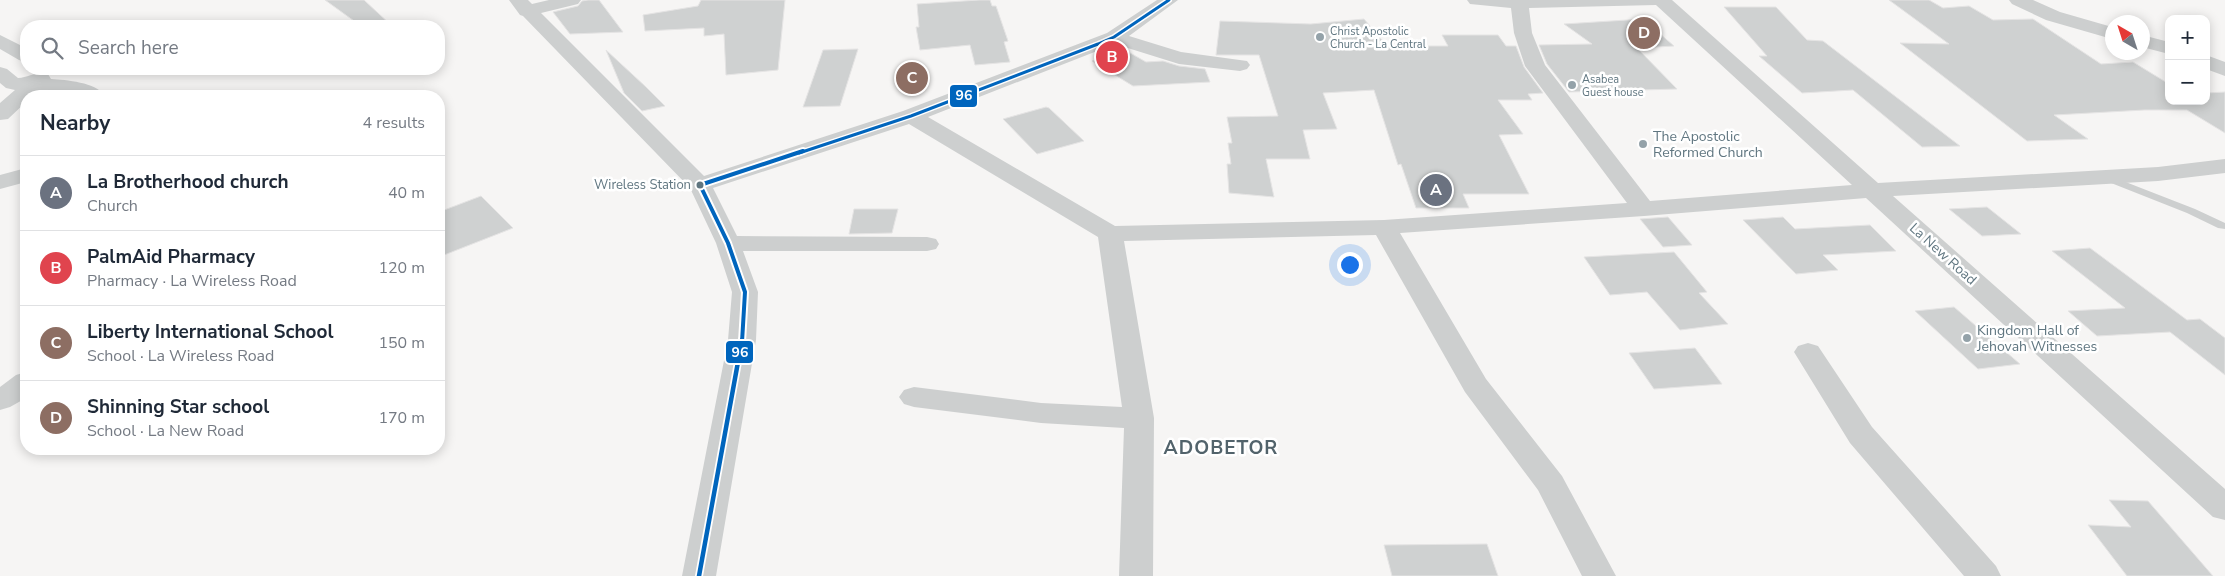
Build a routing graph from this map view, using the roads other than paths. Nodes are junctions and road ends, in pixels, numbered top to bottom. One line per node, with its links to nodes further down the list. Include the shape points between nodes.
1 (572, 0): 8 (street)
2 (1169, 0): 10 (street)
3 (1476, 0): 7 (street)
4 (1654, 0): 7 (street)
5 (1662, 0): 30 (street, La New Road)
6 (2018, 0): 9 (street, via 2053,16)
7 (1519, 4): 31 (street, via 1523,33 1534,66)
8 (522, 5): 29 (street)
9 (2105, 31)
10 (1114, 37): 16 (street, via 1179,58); 24 (street)
11 (0, 41): 14 (street)
12 (2150, 43): 13 (street)
13 (2165, 47)
14 (20, 53)
15 (2210, 63): 17 (street)
16 (1240, 65)
17 (2225, 70)
18 (0, 73): 19 (street, via 13,84)
19 (40, 76): 20 (street); 21 (street)
20 (25, 90)
21 (80, 90)
22 (20, 95): 23 (street)
23 (0, 114)
24 (911, 116): 29 (street); 34 (street)
25 (2225, 166): 27 (street)
26 (20, 177): 28 (street)
27 (2105, 177): 30 (street); 32 (lane)
28 (0, 182)
29 (700, 184): 35 (street)
30 (1873, 190): 31 (street); 42 (street, La New Road)
31 (1644, 209): 33 (street)
32 (2222, 226)
33 (1384, 227): 34 (street); 45 (street, via 1475,385 1551,484)
34 (1110, 234): 41 (street)
35 (728, 243): 36 (street); 43 (street, via 746,292 742,340)
36 (927, 244)
37 (1808, 352): 46 (street, via 1861,435)
38 (20, 388): 40 (street)
39 (914, 397): 41 (street, via 1042,413)
40 (0, 400)
41 (1139, 418): 44 (street)
42 (2225, 508)
43 (699, 576)
44 (1136, 576)
45 (1599, 576)
46 (1984, 576)

